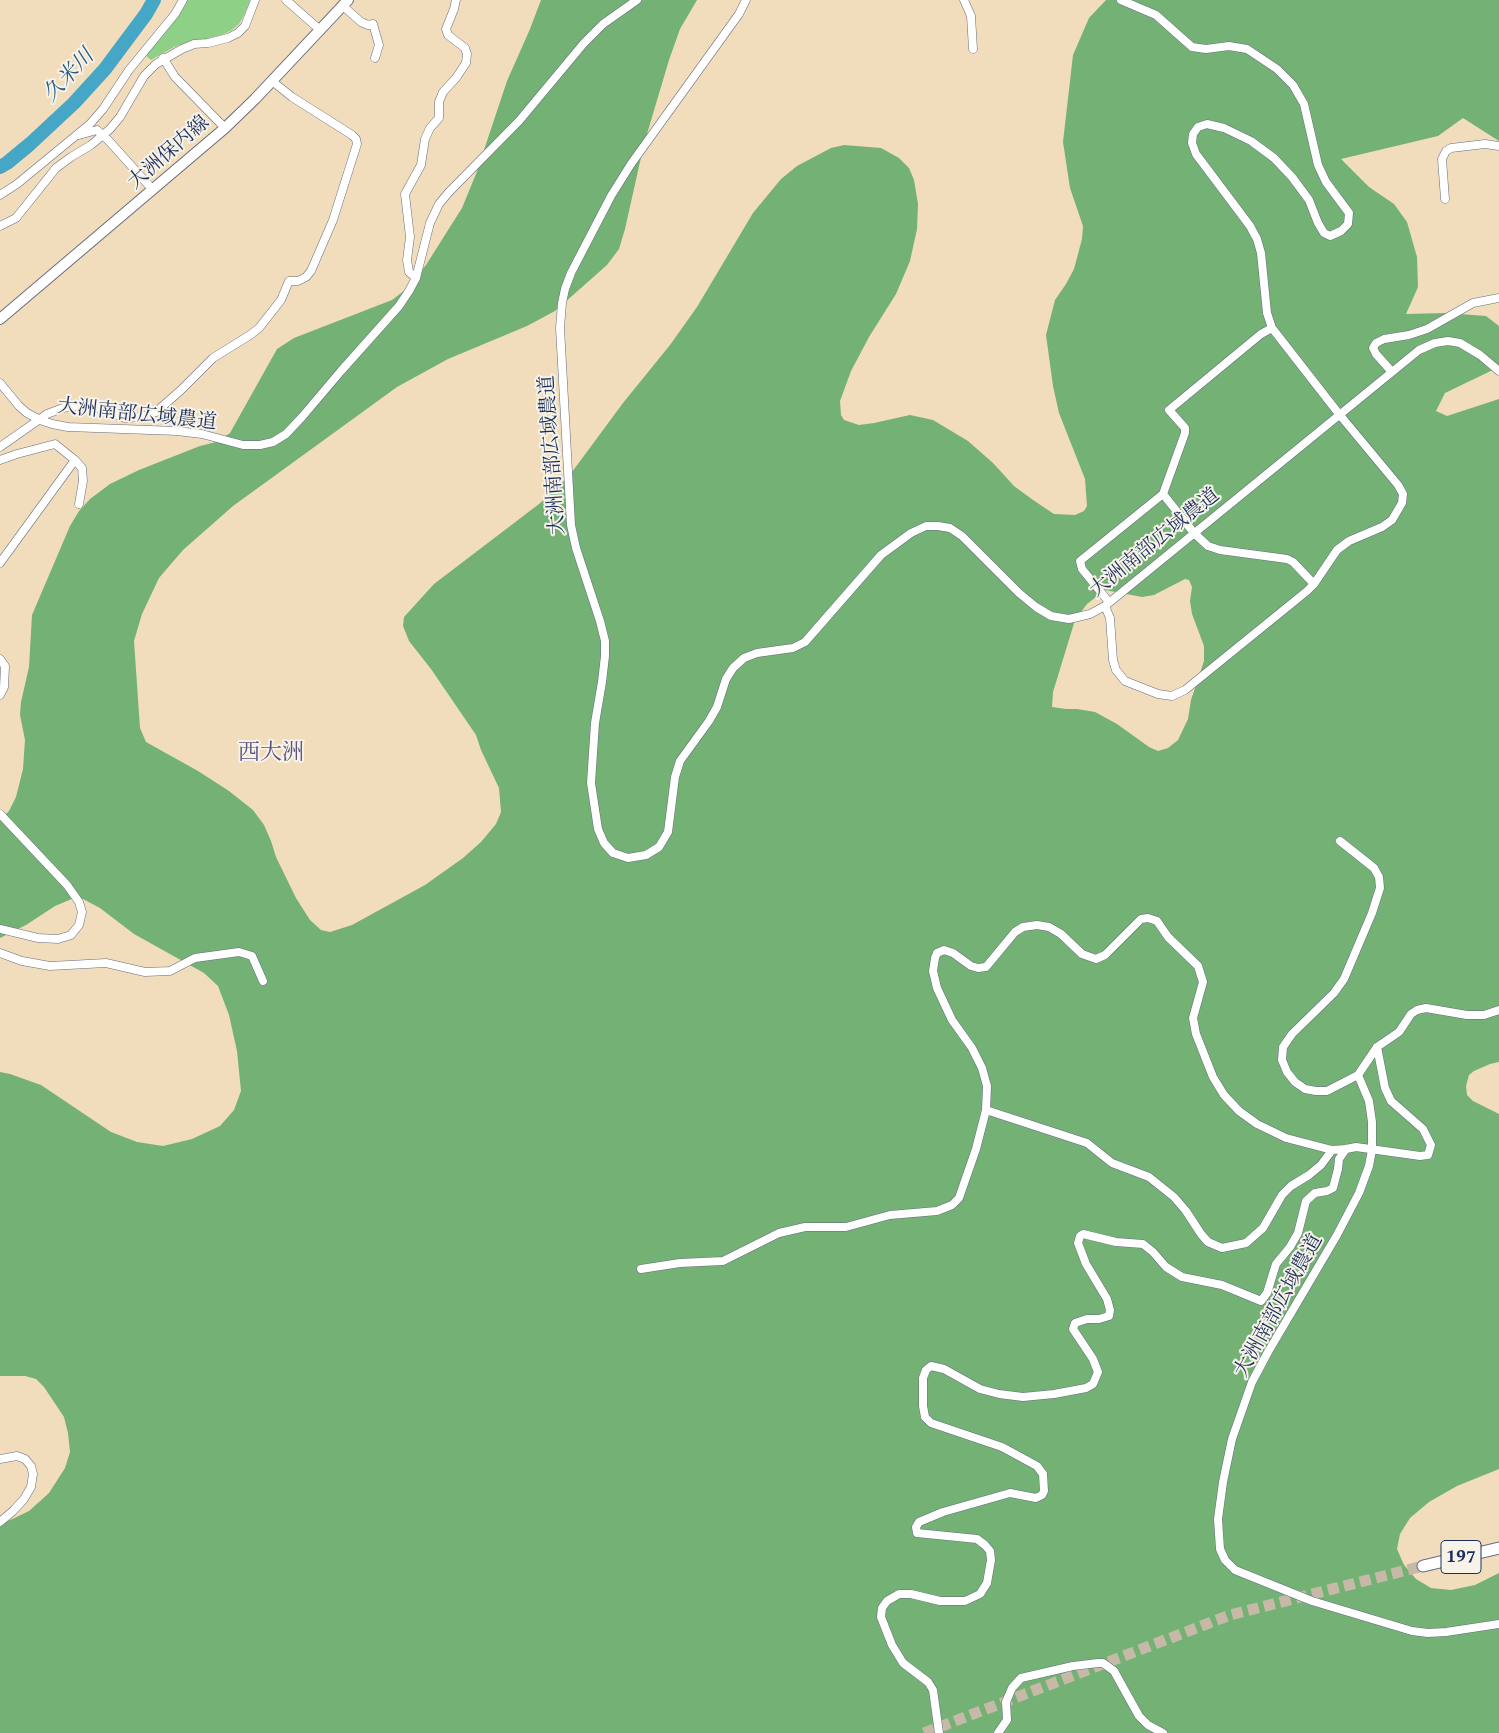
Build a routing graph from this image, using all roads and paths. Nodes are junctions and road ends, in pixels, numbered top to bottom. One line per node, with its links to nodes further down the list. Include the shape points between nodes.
1 (183, 0): 17 (street, via 103,109)
2 (255, 0): 12 (street, via 245,26 238,33 194,44)
3 (286, 0): 10 (street)
4 (456, 0): 23 (street, via 446,29 448,36 465,48 466,63 443,92 439,118 425,138 421,165 405,194 410,237 407,260 409,272)
5 (637, 0): 23 (street, 大洲南部広域農道, via 603,24 584,43 519,121 439,204 430,223)
6 (746, 0): 40 (street, 大洲南部広域農道, via 621,180 571,273 562,303 560,328 571,525 605,641 591,783 598,830 604,843 613,853 628,858 646,856 659,847 668,832 680,761 709,721 733,668 744,658 757,653 793,648 805,642 881,555 911,533 926,526 950,528 1019,593 1051,616 1069,620 1090,614)
7 (964, 0): 11 (street, via 971,16)
8 (1121, 0): 26 (street, via 1156,15 1192,46 1247,49 1294,85 1304,104 1318,165 1326,182 1349,213 1348,224 1330,236 1318,223 1309,200 1274,158 1224,128 1207,124 1198,127 1193,134 1196,154 1257,239)
9 (345, 3): 10 (main road, 大洲保内線); 13 (street, via 361,22 373,24 379,44)
10 (320, 30): 14 (main road, 大洲保内線)
11 (973, 49)
12 (163, 58): 15 (street, via 175,77); 16 (street, via 144,76 120,117)
13 (375, 58)
14 (272, 81): 15 (main road, 大洲保内線); 31 (street, via 356,139 334,220 311,271 298,281 289,281 281,300 259,328 213,358 156,412 125,418 96,407 74,406 47,414)
15 (224, 128): 19 (main road, 大洲保内線)
16 (104, 136): 17 (street, via 97,130); 19 (street); 22 (street, via 56,168 16,218)
17 (70, 139): 20 (street)
18 (1499, 146): 21 (street, via 1485,144 1446,151 1442,159)
19 (152, 190): 25 (main road, 大洲保内線)
20 (0, 195)
21 (1445, 199)
22 (0, 226)
23 (416, 278): 31 (street, 大洲南部広域農道, via 399,306 302,417 273,442 243,445 202,434 68,426)
24 (1499, 298): 28 (street, via 1473,303 1427,328 1376,343 1373,348 1376,354)
25 (0, 319)
26 (1272, 328): 30 (street); 35 (street, via 1169,410 1185,433)
27 (1499, 371): 28 (street, 大洲南部広域農道, via 1460,343 1448,341 1419,350)
28 (1392, 372): 30 (street, 大洲南部広域農道)
29 (0, 383): 31 (street, 大洲南部広域農道, via 19,406)
30 (1340, 414): 37 (street, 大洲南部広域農道); 39 (street, via 1398,485 1403,494 1402,503 1392,520 1337,550)
31 (40, 420): 32 (street)
32 (0, 446)
33 (0, 460): 34 (street, via 56,444)
34 (75, 460): 36 (street, via 82,468); 38 (street)
35 (1163, 494): 37 (street); 40 (street, via 1080,561 1082,570)
36 (79, 504)
37 (1194, 533): 39 (street, via 1208,546 1220,550 1287,559); 40 (street, 大洲南部広域農道)
38 (0, 563)
39 (1314, 584): 40 (street, via 1184,690 1172,696 1125,681 1116,670)
40 (1107, 604)
41 (0, 659): 42 (street, via 5,666)
42 (0, 695)
43 (0, 814): 45 (street, via 67,885 82,912 71,935 58,939)
44 (1340, 841): 50 (street, via 1374,868 1380,888 1344,979 1292,1034 1283,1047 1282,1060 1286,1072 1305,1089 1327,1091)
45 (0, 929)
46 (0, 954): 47 (street, via 50,966 106,963 145,972 170,971 194,958 239,952 252,956)
47 (263, 981)
48 (1499, 1010): 49 (street, via 1484,1015 1467,1015 1426,1008 1417,1010 1399,1032)
49 (1377, 1047): 50 (street); 54 (street, via 1391,1101 1423,1129 1431,1145 1428,1155 1420,1156)
50 (1358, 1075): 54 (street, 大洲南部広域農道, via 1369,1101)
51 (986, 1110): 53 (street, via 1087,1143 1112,1163 1149,1177 1174,1197 1208,1242 1222,1248 1246,1243 1263,1228 1282,1195 1310,1176); 53 (street, via 987,1086 982,1068 952,1020 937,988 934,971 937,954 944,950 971,966 986,967 1015,932 1037,925 1049,927 1082,954 1096,959 1105,955 1141,919 1148,918 1157,921 1168,937 1198,966 1203,982 1193,1018 1213,1077 1224,1094 1257,1124 1286,1138); 55 (street, via 965,1183 952,1205 937,1211 890,1215 846,1227 805,1227 779,1233 723,1261)
52 (1346, 1149): 53 (street); 54 (street); 61 (street, via 1340,1159 1333,1188 1315,1193 1306,1201 1298,1233 1276,1264 1267,1293 1261,1301 1222,1285 1182,1277 1166,1267 1143,1244 1083,1234 1078,1243 1110,1310 1109,1316 1075,1323 1073,1329 1098,1372 1093,1384 1054,1394 999,1394 980,1389 944,1369 931,1366 926,1370 923,1406 931,1423 1002,1447 1037,1466 1043,1474 1044,1491 1036,1498 1010,1492 943,1512 916,1526 916,1533 977,1539 990,1551 987,1583 980,1594 966,1601 940,1601 899,1594 882,1608 881,1617 892,1645 904,1663 933,1690)
53 (1332, 1150)
54 (1372, 1150): 60 (street, 大洲南部広域農道, via 1359,1192 1338,1235 1252,1382 1232,1439 1223,1482 1218,1519 1220,1549 1235,1570 1312,1601 1412,1632 1446,1632)
55 (641, 1269)
56 (0, 1459): 57 (street, via 25,1458 33,1474 31,1487 24,1498)
57 (0, 1522)
58 (1499, 1548): 59 (highway, 197)
59 (1423, 1566)
60 (1499, 1624)
61 (939, 1733)
62 (998, 1733): 63 (street, via 1007,1720 1006,1702 1021,1678 1098,1663 1114,1671 1139,1716)
63 (1163, 1733)

